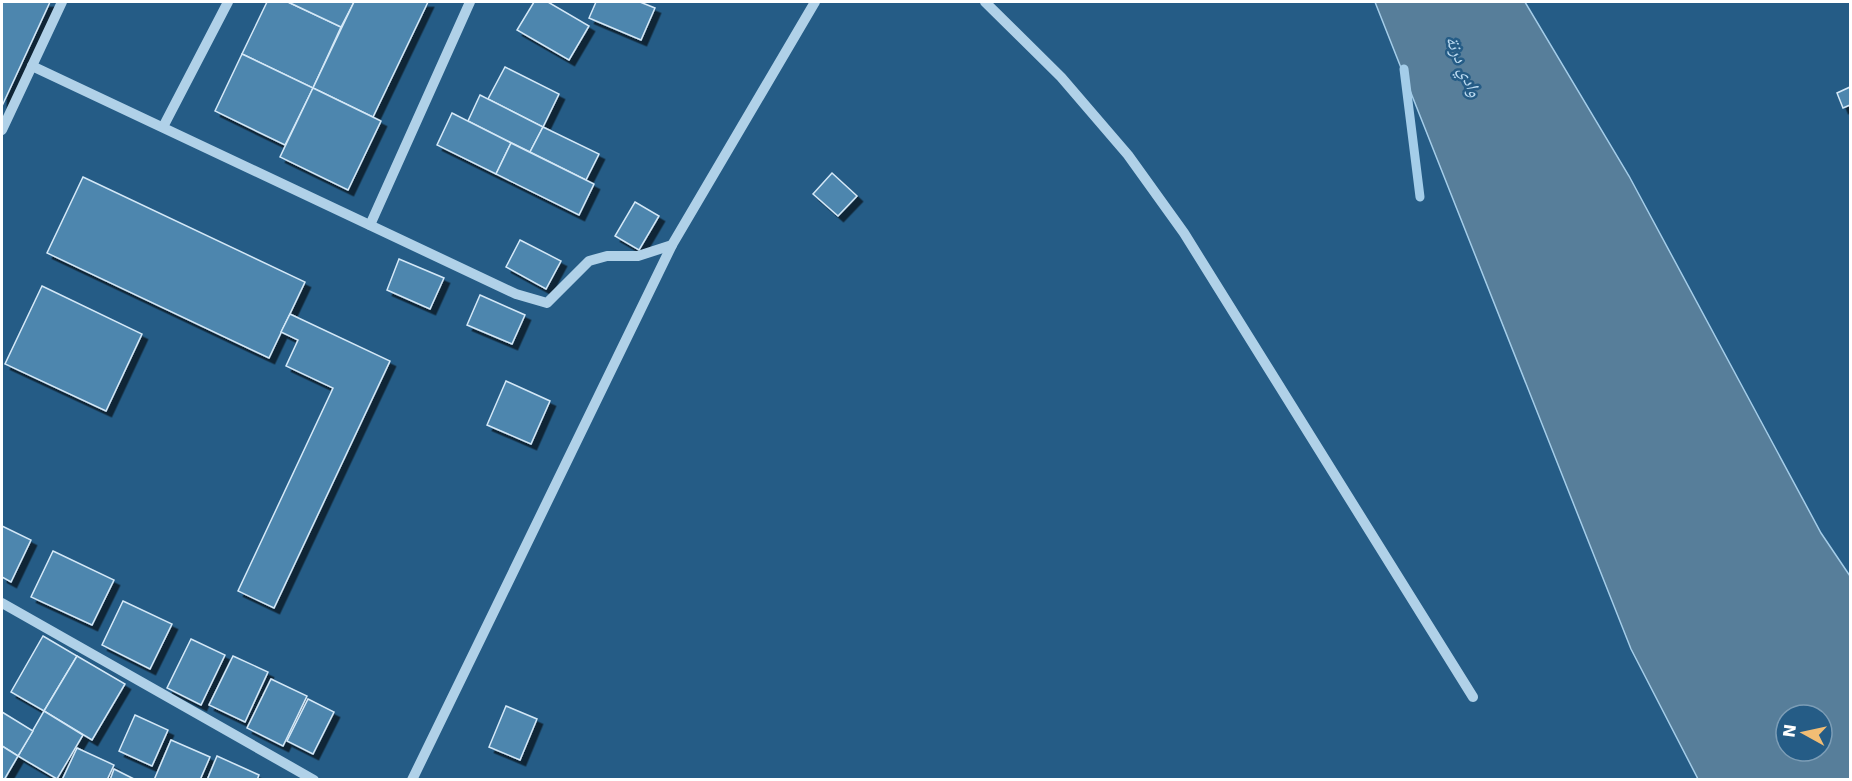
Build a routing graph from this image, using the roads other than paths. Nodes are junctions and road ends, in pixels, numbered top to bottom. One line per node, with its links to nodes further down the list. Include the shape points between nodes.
1 (62, 2): 6 (street)
2 (228, 2): 7 (street)
3 (470, 2): 9 (street)
4 (815, 2): 10 (street)
5 (985, 2): 12 (street, via 1061,77 1128,155 1184,233)
6 (32, 66): 7 (street); 8 (street)
7 (163, 128): 9 (street)
8 (2, 130)
9 (370, 225): 10 (street, via 516,294 547,303 590,261 608,256 638,256)
10 (672, 245): 14 (street)
11 (2, 603): 13 (street)
12 (1473, 697)
13 (314, 780)
14 (412, 780)

